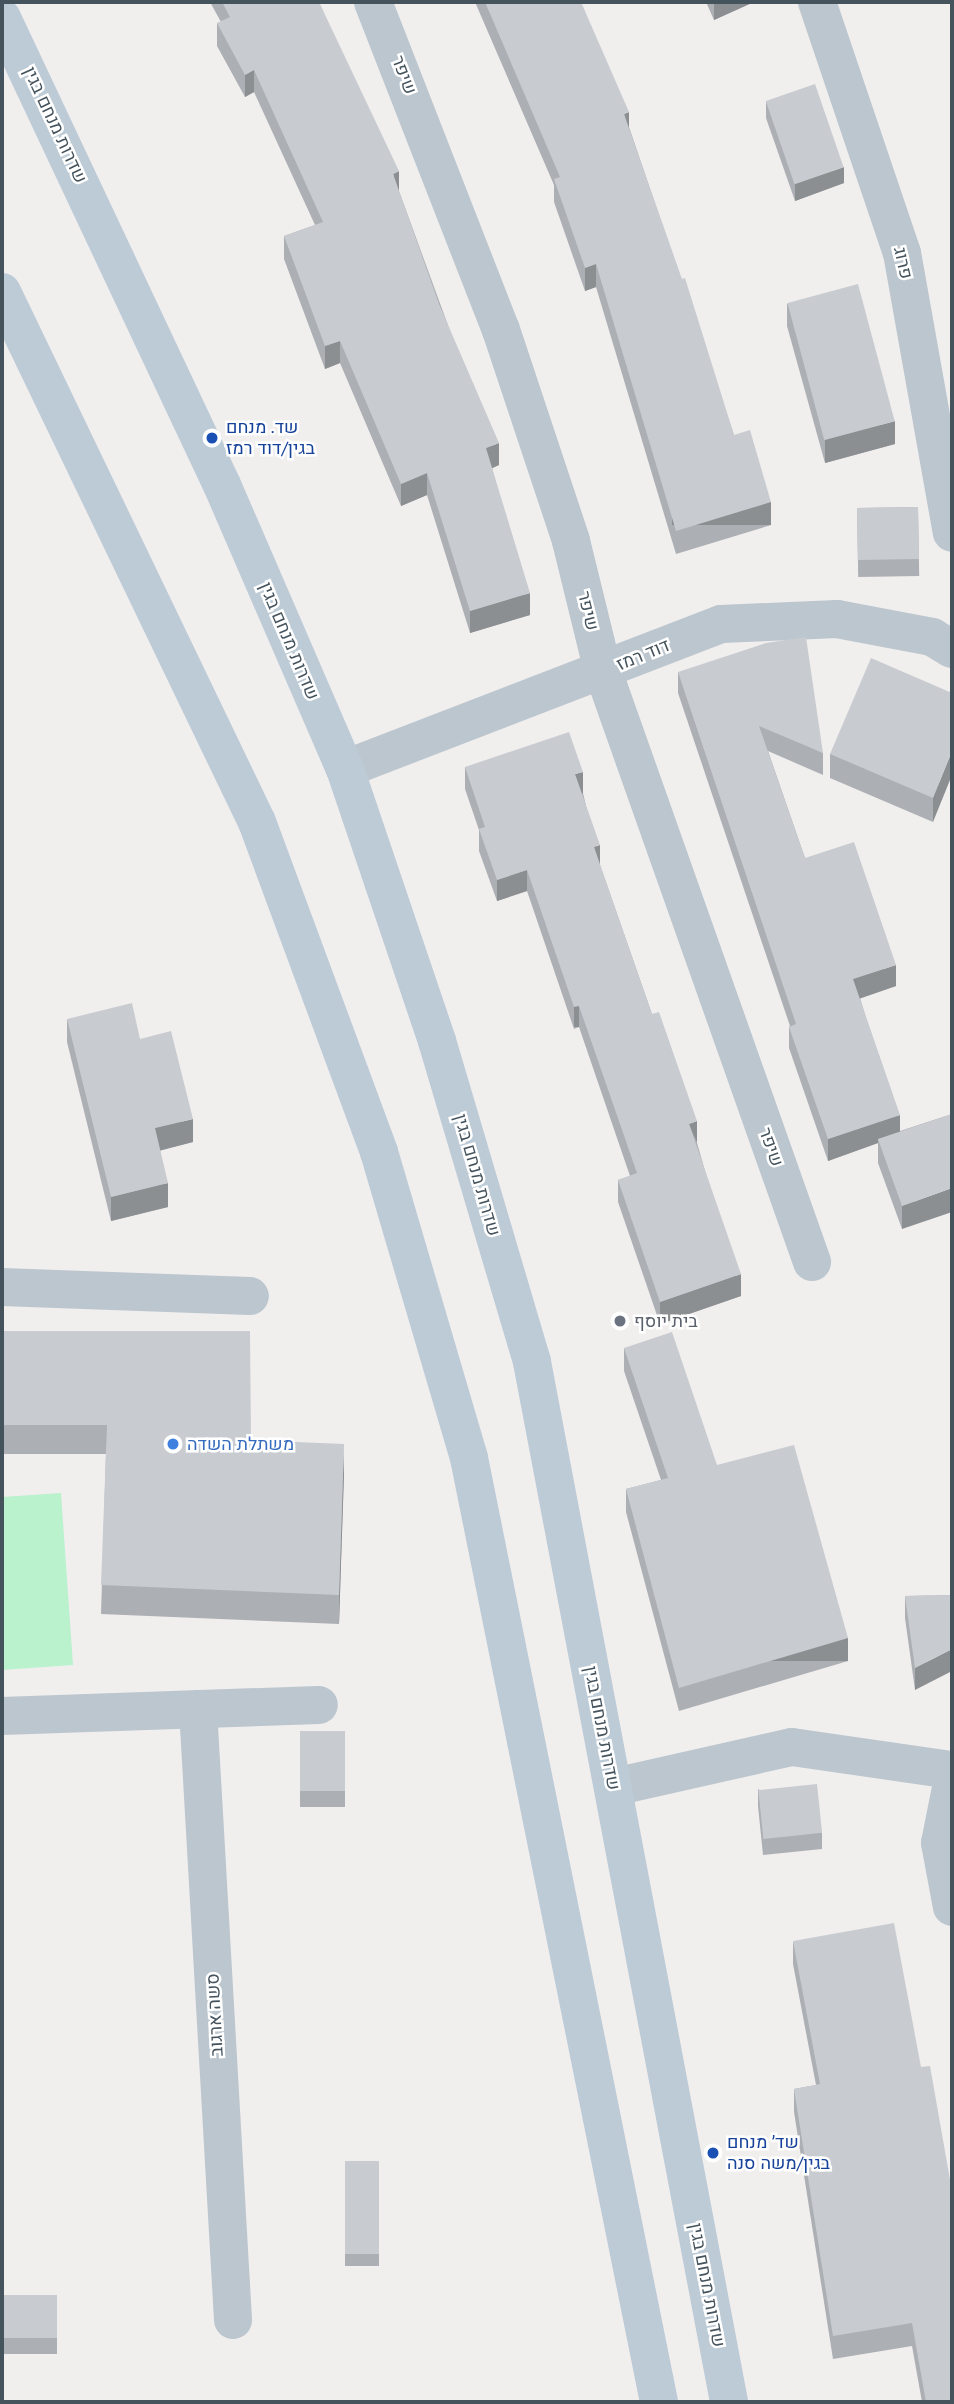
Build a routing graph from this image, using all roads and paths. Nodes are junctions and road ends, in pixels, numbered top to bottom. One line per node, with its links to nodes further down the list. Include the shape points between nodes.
1 (373, 2): 7 (street, שיפר, via 501,330 571,541)
2 (817, 2): 5 (street, פרוג, via 902,253)
3 (2, 18): 8 (main road, שדרות מנחם בגין, via 222,485)
4 (2, 292): 20 (main road, via 257,822 379,1152 470,1458)
5 (952, 533)
6 (952, 649): 7 (street, דוד רמז, via 932,637 837,619 721,624)
7 (603, 671): 8 (street, דוד רמז); 9 (street, שיפר)
8 (345, 769): 17 (main road, שדרות מנחם בגין, via 437,1041 532,1362)
9 (812, 1262)
10 (2, 1287): 11 (street)
11 (250, 1296)
12 (319, 1705): 13 (street)
13 (198, 1709): 14 (street); 19 (street, סשה ארגוב)
14 (2, 1716)
15 (952, 1770): 17 (street, via 792,1747)
16 (952, 1783): 18 (street, via 940,1843)
17 (614, 1787): 21 (main road, שדרות מנחם בגין)
18 (952, 1907)
19 (233, 2320)
20 (658, 2400)
21 (729, 2402)

